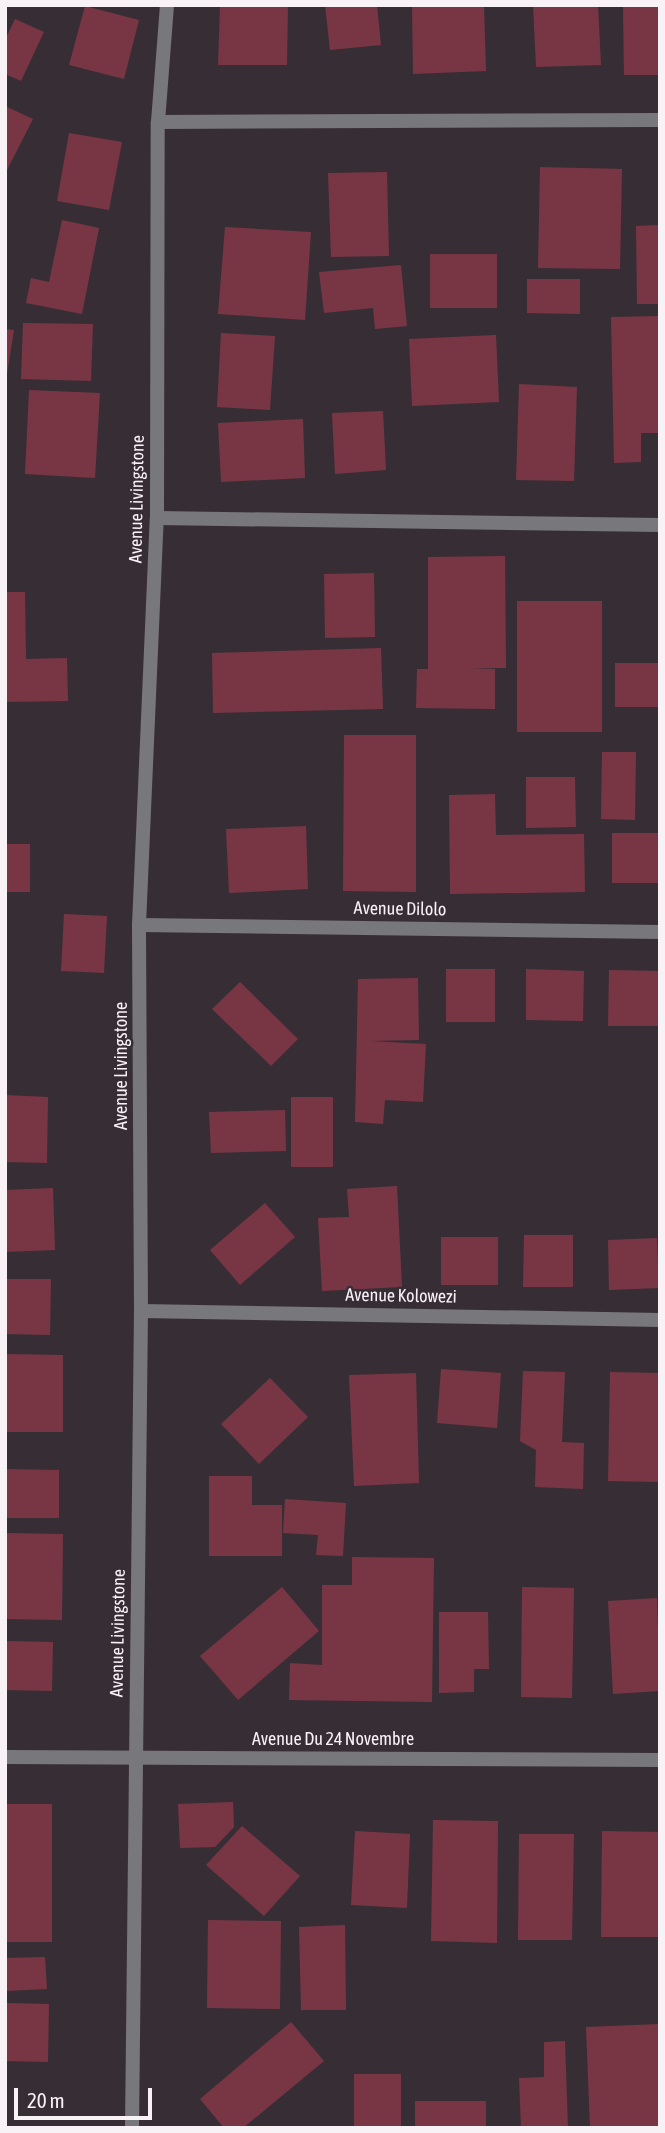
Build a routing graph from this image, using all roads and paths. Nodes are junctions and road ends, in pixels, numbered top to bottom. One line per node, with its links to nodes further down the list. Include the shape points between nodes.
1 (167, 5): 3 (street, Avenue Livingstone)
2 (660, 120): 3 (street)
3 (158, 122): 4 (street, Avenue Livingstone)
4 (157, 519): 5 (street); 6 (street, Avenue Livingstone)
5 (660, 525)
6 (139, 925): 7 (street, Avenue Dilolo); 8 (street, Avenue Livingstone)
7 (660, 932)
8 (141, 1311): 9 (street, Avenue Kolowezi); 11 (street, Avenue Livingstone)
9 (660, 1320)
10 (5, 1757): 11 (street, Avenue Du 24 Novembre)
11 (136, 1758): 12 (street, Avenue Du 24 Novembre); 13 (street, Avenue Livingstone)
12 (660, 1760)
13 (132, 2128)

